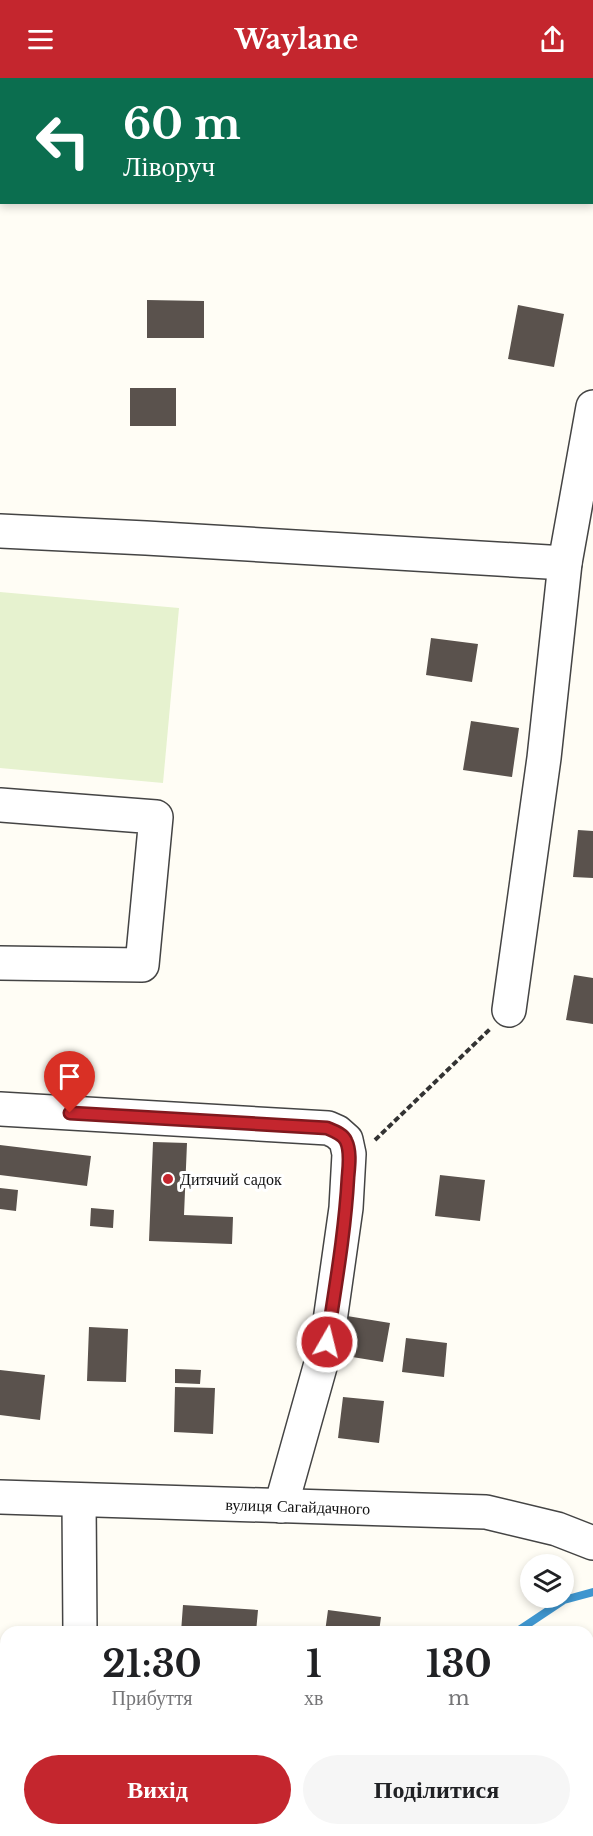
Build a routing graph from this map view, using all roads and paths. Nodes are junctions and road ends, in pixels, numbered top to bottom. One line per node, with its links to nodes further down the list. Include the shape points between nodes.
1 (593, 407): 3 (street)
2 (0, 531): 3 (street)
3 (565, 563): 6 (street, via 544,758)
4 (0, 805): 5 (street, via 156,817 142,965)
5 (0, 963)
6 (509, 1010): 8 (path)
7 (0, 1109): 8 (street, via 327,1128 346,1140)
8 (348, 1170): 11 (street, via 327,1342)
9 (0, 1497): 10 (street, вулиця Сагайдачного)
10 (80, 1500): 11 (street, вулиця Сагайдачного); 13 (street)
11 (281, 1506): 12 (street, вулиця Сагайдачного, via 486,1512 557,1529)
12 (593, 1543)
13 (80, 1626)

